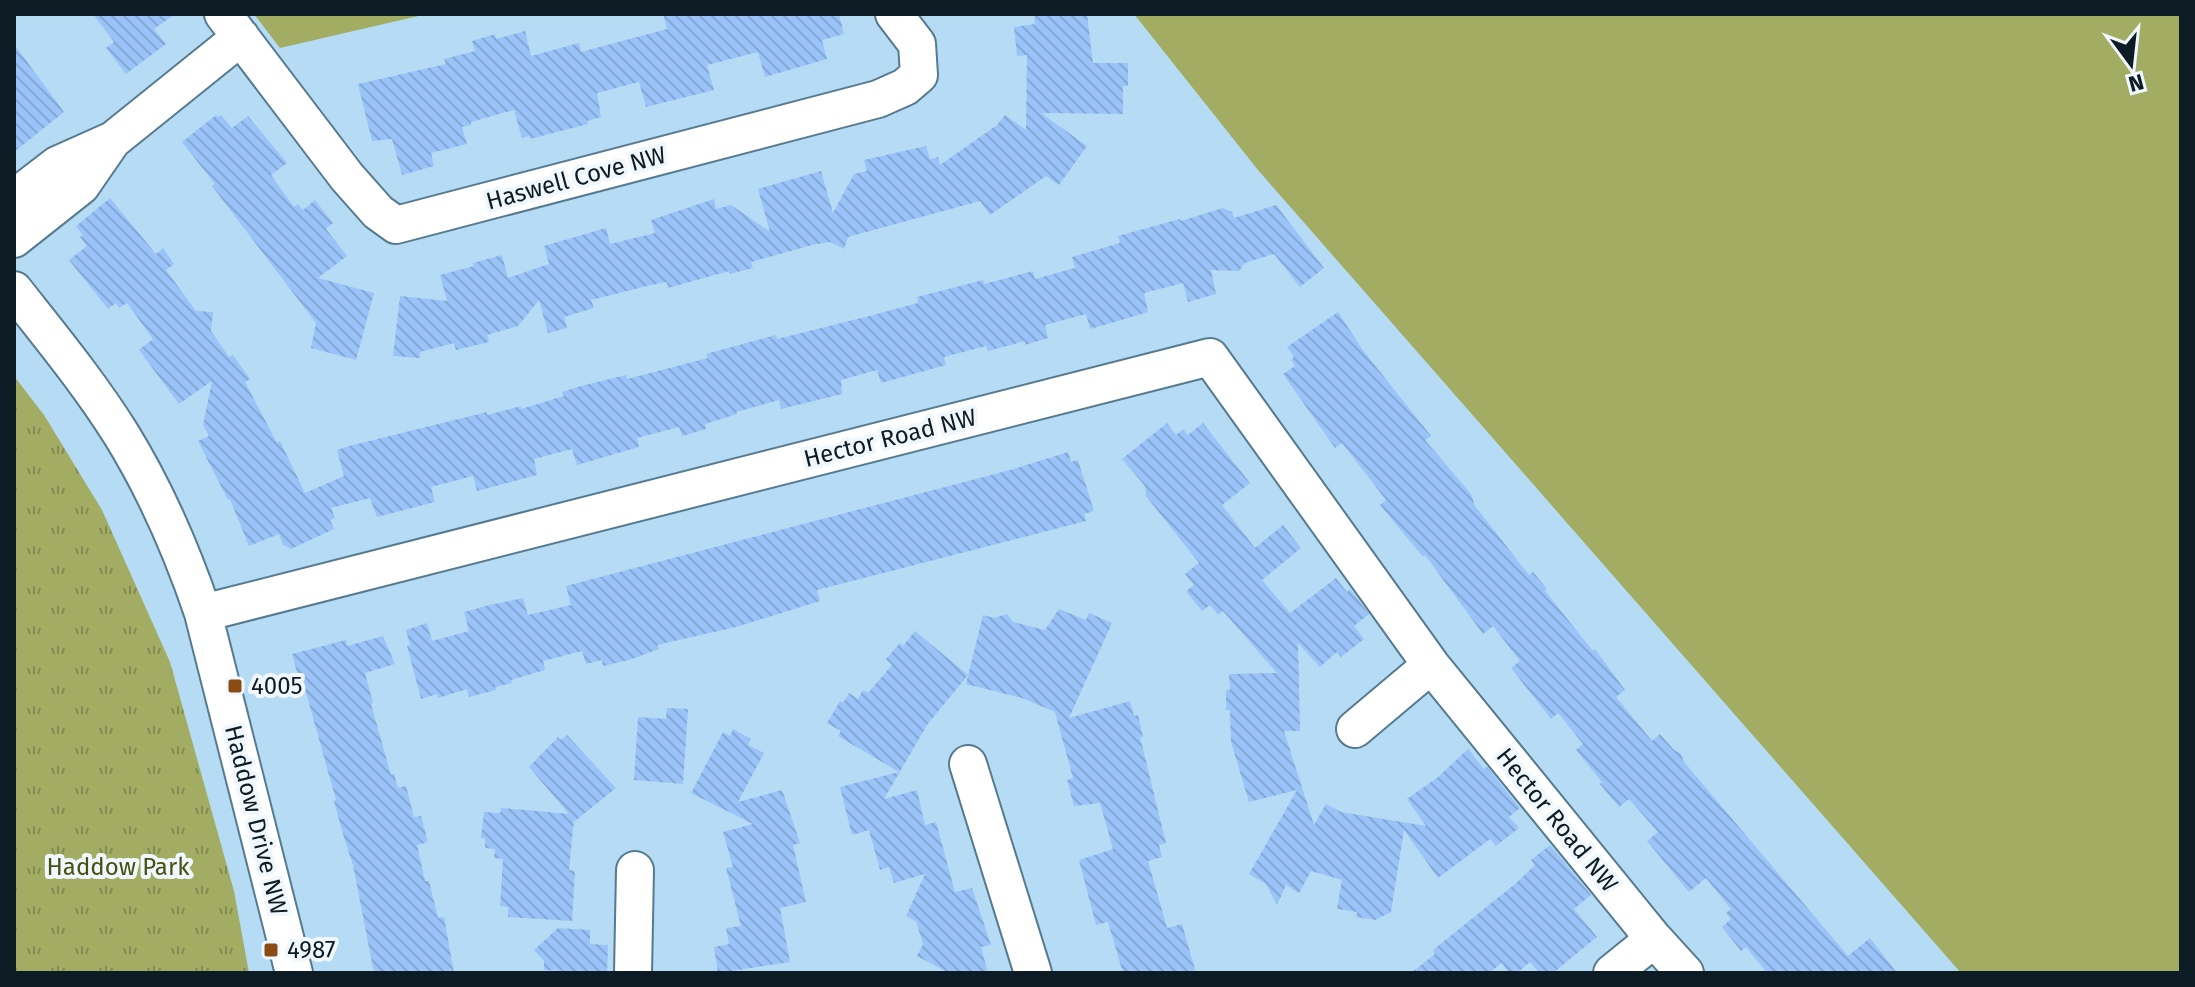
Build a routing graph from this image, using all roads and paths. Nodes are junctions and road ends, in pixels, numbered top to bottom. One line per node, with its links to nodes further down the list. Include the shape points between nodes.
1 (894, 14): 2 (street, Haswell Cove NW, via 917,44 919,75 878,99 396,225 347,177)
2 (232, 26): 3 (street)
3 (113, 140): 4 (street, via 57,165); 5 (street, via 81,186)
4 (14, 198)
5 (14, 239)
6 (14, 290): 7 (street, Haddow Drive NW, via 92,390 133,455 167,520)
7 (203, 613): 8 (street, Hector Road NW, via 1210,357); 13 (street, Haddow Drive NW)
8 (1431, 665): 9 (street); 12 (street, Hector Road NW)
9 (1355, 729)
10 (968, 764): 15 (street)
11 (635, 870): 14 (street)
12 (1654, 939): 16 (street); 17 (street, Hector Road NW)
13 (294, 973)
14 (633, 973)
15 (1033, 973)
16 (1612, 973)
17 (1685, 973)

